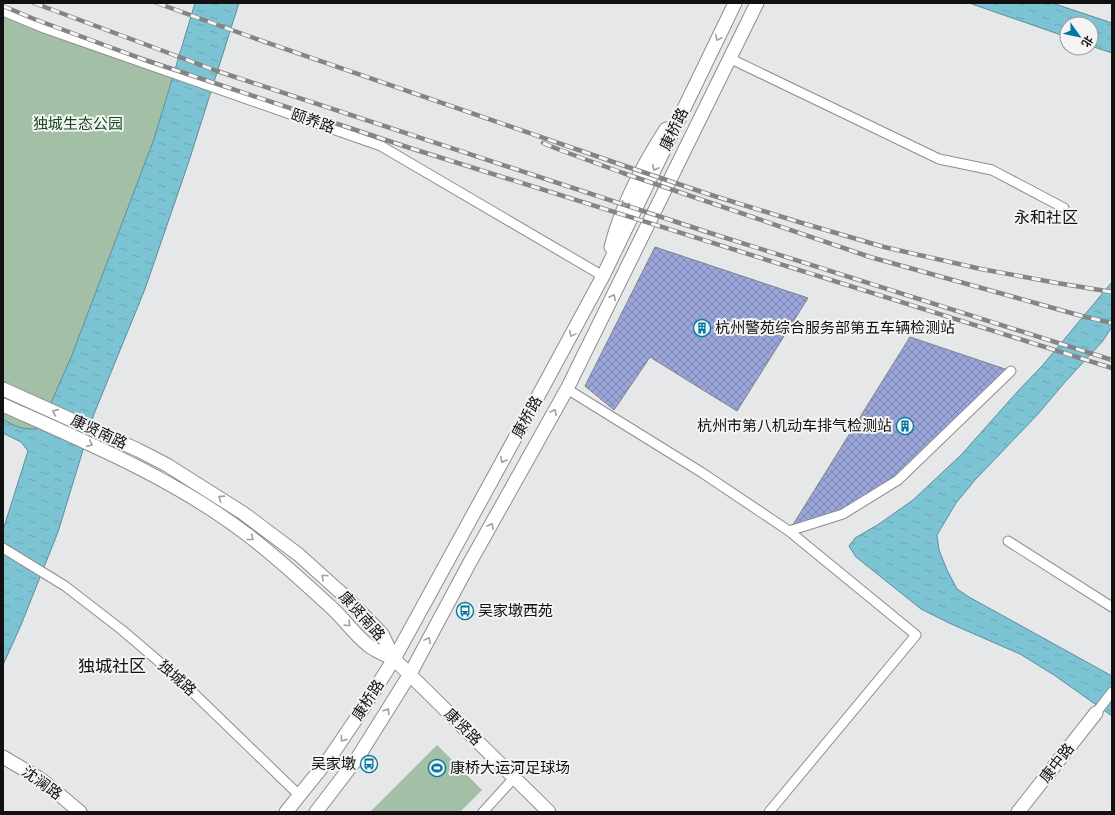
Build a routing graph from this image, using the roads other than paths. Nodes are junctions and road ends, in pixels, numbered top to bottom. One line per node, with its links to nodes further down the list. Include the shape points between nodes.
1 (735, 3): 6 (main road, 康桥路, one-way to 6)
2 (757, 3): 4 (main road, 康桥路)
3 (3, 11): 6 (street, 颐养路, via 44,28 381,146)
4 (729, 58): 5 (street, via 939,160 992,170); 9 (main road, 康桥路, one-way to 4)
5 (1064, 208)
6 (603, 276): 15 (main road, 康桥路, one-way to 15)
7 (1011, 371): 11 (street, via 898,480 843,514)
8 (4, 389): 15 (main road, 康贤南路, one-way to 8, via 382,634 349,600 299,555 243,513 167,465)
9 (567, 389): 11 (street, via 701,472); 16 (main road, 康桥路, one-way to 9)
10 (3, 406): 15 (main road, 康贤南路, one-way to 15, via 109,453 214,512 309,586 368,645)
11 (789, 531): 27 (street, via 916,635)
12 (1008, 541): 14 (street)
13 (3, 548): 21 (street, 独城路, via 65,586 122,630 172,672)
14 (1112, 607)
15 (394, 659): 16 (main road, 康贤路); 21 (main road, 康桥路, one-way to 21, via 335,750)
16 (410, 674): 20 (main road, 康贤路); 24 (main road, 康桥路, one-way to 16, via 358,757)
17 (1112, 692): 18 (street)
18 (1096, 713): 28 (main road, 康中路)
19 (3, 757): 22 (main road, 沈澜路, via 42,780)
20 (514, 778): 25 (street); 26 (main road, 康贤路)
21 (300, 796): 23 (main road, 康桥路)
22 (80, 812)
23 (286, 812)
24 (316, 812)
25 (483, 812)
26 (549, 812)
27 (769, 812)
28 (1018, 812)

